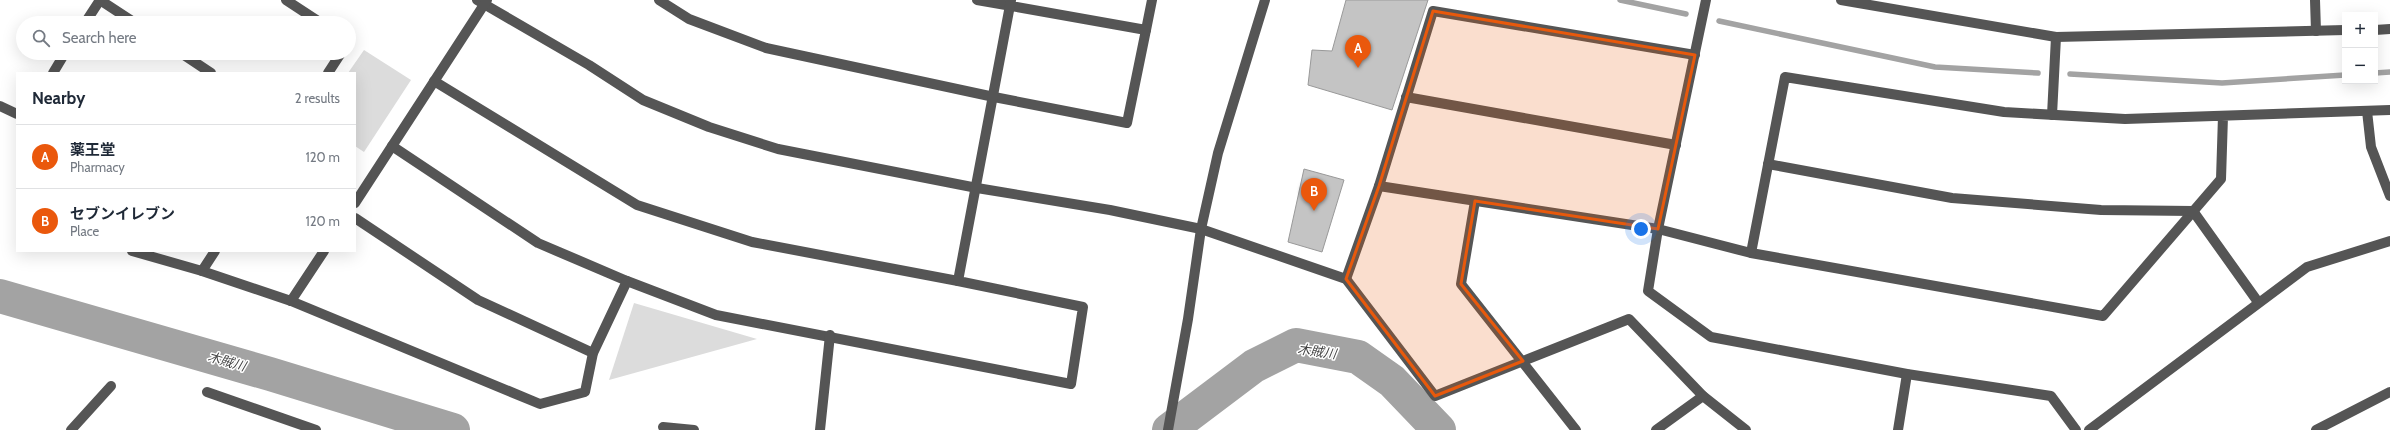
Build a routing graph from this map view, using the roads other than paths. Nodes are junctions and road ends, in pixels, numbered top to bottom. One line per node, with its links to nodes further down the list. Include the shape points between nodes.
1 (100, 0): 12 (street); 13 (street)
2 (286, 0): 14 (street)
3 (659, 0): 29 (street, via 689,19 766,48)
4 (977, 0): 11 (street)
5 (1152, 0): 16 (street)
6 (1265, 0): 47 (street, via 1218,153)
7 (1706, 0): 21 (street)
8 (1841, 0): 20 (street)
9 (2315, 0): 19 (street)
10 (483, 1): 28 (street); 41 (street, via 643,100 708,128 778,149)
11 (1011, 4): 16 (street); 29 (street)
12 (90, 16)
13 (124, 16)
14 (310, 16)
15 (2390, 29): 18 (street)
16 (1146, 30): 29 (street, via 1128,122)
17 (2342, 30): 19 (street)
18 (2378, 30)
19 (2316, 31): 20 (street)
20 (2056, 37): 35 (street)
21 (1695, 55): 30 (street, via 1433,11); 37 (street)
22 (60, 60): 25 (street)
23 (192, 60): 26 (street)
24 (336, 60): 27 (street)
25 (53, 72)
26 (210, 72)
27 (329, 72)
28 (434, 81): 38 (street); 57 (street, via 637,205 752,242)
29 (994, 97): 41 (street)
30 (1406, 97): 37 (street); 40 (street)
31 (0, 106): 34 (street)
32 (2390, 110): 33 (street)
33 (2367, 111): 36 (street); 42 (street, via 2371,147)
34 (16, 114)
35 (2052, 115): 36 (street, via 2125,119); 39 (street, via 2004,112 1785,77)
36 (2223, 116): 45 (street, via 2221,179)
37 (1676, 145): 48 (street)
38 (392, 146): 43 (street); 56 (street, via 538,243)
39 (1768, 164): 45 (street, via 1952,198 2101,210); 53 (street)
40 (1379, 186): 44 (street); 55 (street)
41 (976, 188): 47 (street, via 1110,210); 57 (street)
42 (2390, 196)
43 (356, 201)
44 (1475, 201): 48 (street); 62 (street, via 1461,284)
45 (2193, 211): 53 (street, via 2103,316); 59 (street)
46 (356, 219): 61 (street, via 478,300)
47 (1201, 229): 55 (street); 73 (street)
48 (1658, 229): 53 (street); 63 (street, via 1648,291 1711,337)
49 (2390, 240): 59 (street, via 2307,266)
50 (136, 252): 54 (street)
51 (214, 252): 54 (street)
52 (323, 252): 58 (street)
53 (1751, 253)
54 (202, 270): 58 (street)
55 (1346, 279): 62 (street, via 1435,396)
56 (627, 281): 60 (street, via 716,315); 61 (street)
57 (958, 281): 60 (street, via 1083,307 1071,384)
58 (291, 301): 61 (street, via 540,404 585,392)
59 (2258, 302): 79 (street)
60 (830, 335): 72 (street)
61 (593, 353)
62 (1522, 361): 67 (street, via 1629,319); 74 (street)
63 (1907, 374): 77 (street); 78 (street, via 2051,396)
64 (111, 386): 69 (street)
65 (207, 392): 70 (street)
66 (2390, 392): 80 (street)
67 (1703, 396): 75 (street); 76 (street)
68 (663, 427): 71 (street)
69 (71, 430)
70 (316, 430)
71 (694, 430)
72 (820, 430)
73 (1168, 430)
74 (1576, 430)
75 (1656, 430)
76 (1746, 430)
77 (1898, 430)
78 (2076, 430)
79 (2089, 430)
80 (2316, 430)

